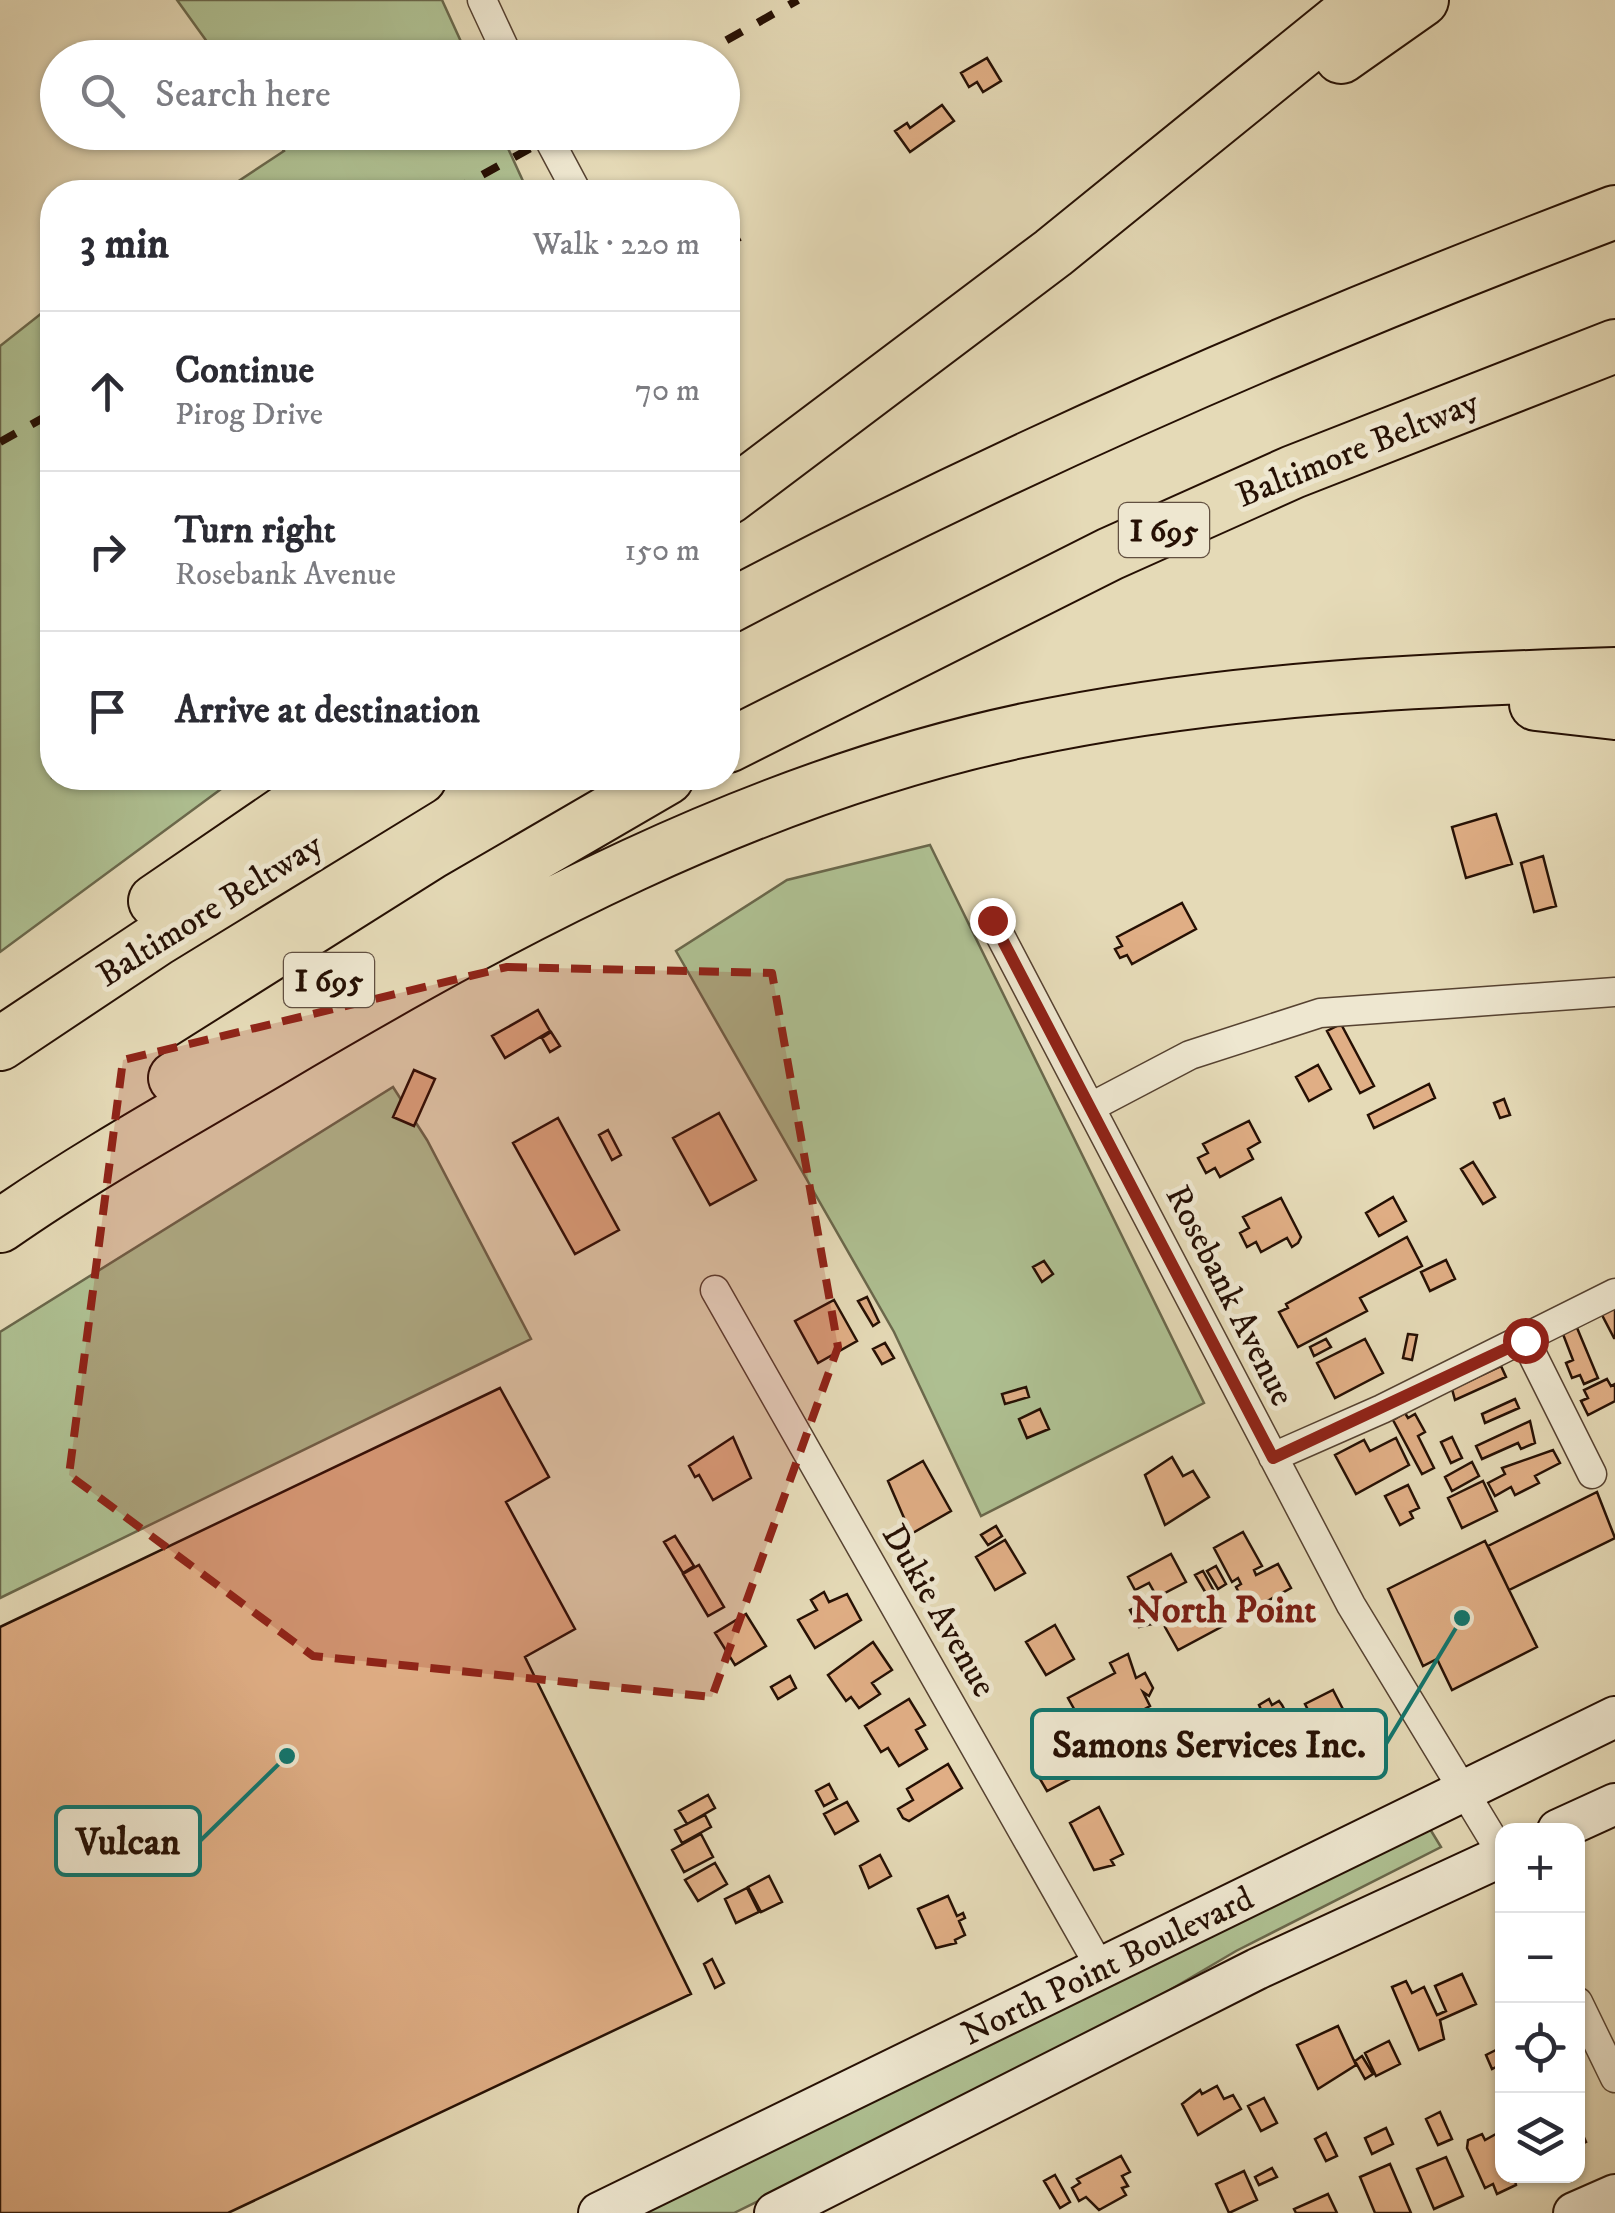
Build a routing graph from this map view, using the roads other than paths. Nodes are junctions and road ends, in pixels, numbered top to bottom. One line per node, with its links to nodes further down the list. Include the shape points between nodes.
1 (482, 0): 4 (street)
2 (1365, 0): 8 (highway)
3 (1422, 0): 8 (highway)
4 (501, 40)
5 (555, 150): 6 (street)
6 (571, 180)
7 (1615, 212): 11 (highway, via 1230,365)
8 (1053, 253): 10 (highway)
9 (1615, 346): 15 (highway, Baltimore Beltway / I 695, via 1226,502)
10 (740, 489)
11 (740, 601)
12 (1615, 674): 13 (highway, via 1402,680)
13 (1204, 699): 14 (highway, via 1494,701); 25 (highway, via 922,756 719,825 524,917 346,1016)
14 (1615, 713)
15 (740, 740)
16 (318, 790): 21 (highway)
17 (400, 790): 22 (highway, Baltimore Beltway)
18 (647, 790): 24 (highway, I 695, via 240,1035)
19 (992, 920): 23 (street, Rosebank Avenue)
20 (1615, 992): 23 (street, via 1320,1014 1190,1055)
21 (0, 1008)
22 (0, 1044)
23 (1091, 1107): 29 (street, Rosebank Avenue)
24 (0, 1197)
25 (0, 1226)
26 (715, 1290): 37 (street, Dukie Avenue)
27 (1615, 1293): 28 (street)
28 (1525, 1340): 29 (street); 30 (street)
29 (1273, 1458): 32 (street, Rosebank Avenue, via 1364,1629)
30 (1592, 1474)
31 (1615, 1718): 32 (main road, North Point Boulevard)
32 (1466, 1792): 35 (street, Rosebank Avenue); 37 (main road, North Point Boulevard)
33 (1615, 1804): 34 (main road)
34 (1573, 1823)
35 (1495, 1843)
36 (1495, 1858): 42 (main road, North Point Boulevard, via 1258,1969)
37 (1100, 1966): 41 (main road, North Point Boulevard)
38 (1578, 2003): 39 (street)
39 (1615, 2078)
40 (1615, 2195): 43 (main road)
41 (599, 2213)
42 (775, 2213)
43 (1574, 2213)

